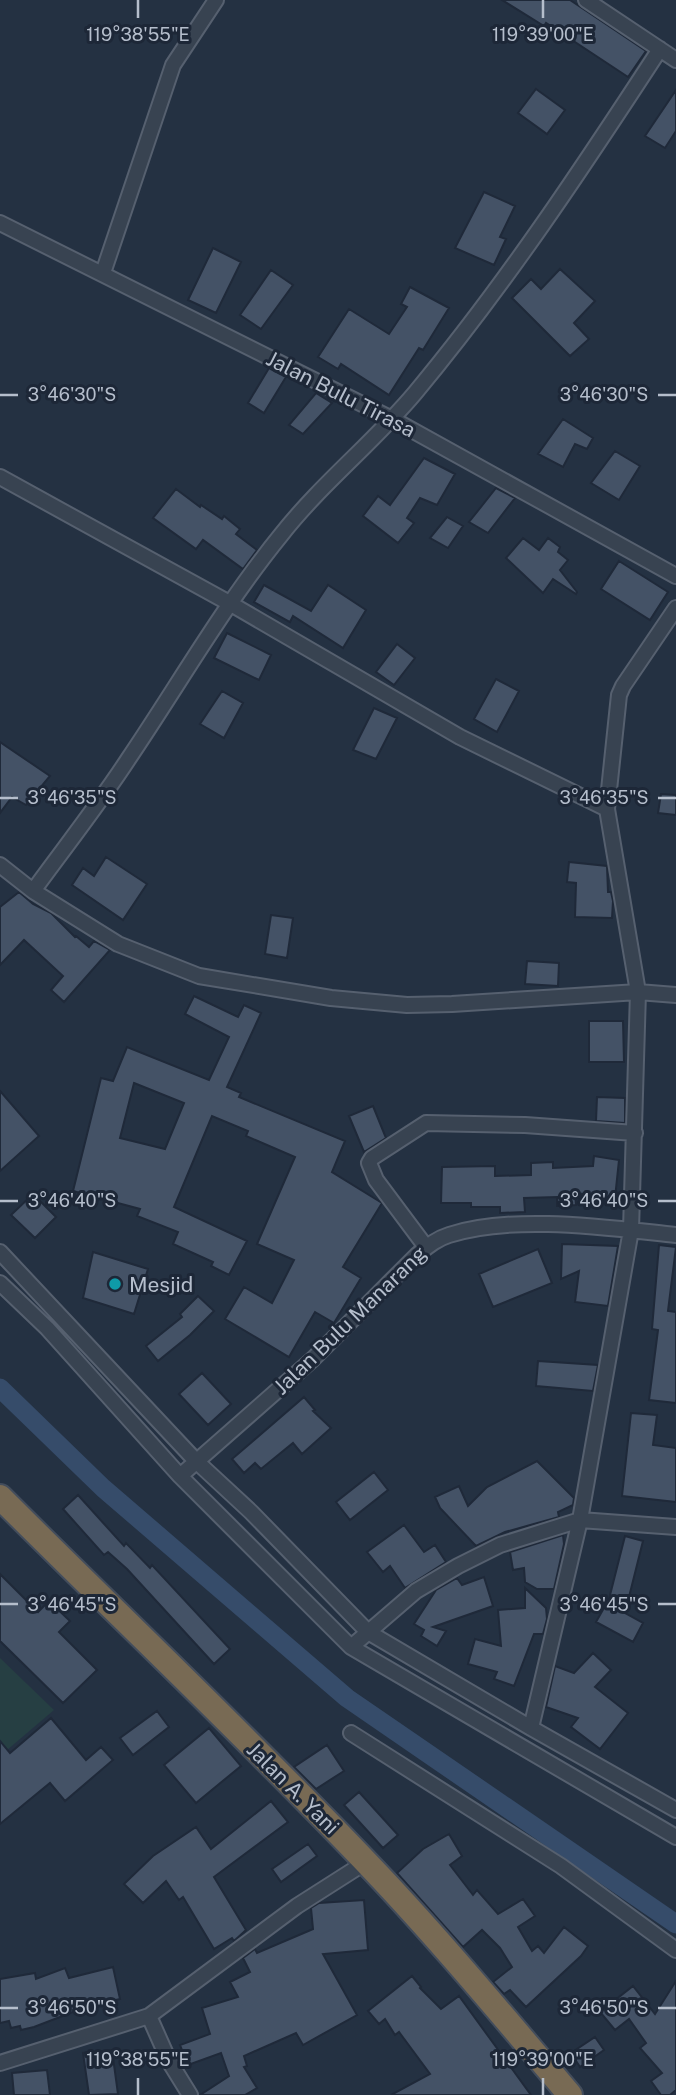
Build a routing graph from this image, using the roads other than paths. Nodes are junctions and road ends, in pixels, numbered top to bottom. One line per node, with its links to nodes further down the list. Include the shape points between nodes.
1 (216, 0): 6 (street, via 173,65)
2 (586, 0): 3 (street)
3 (660, 49): 4 (street); 7 (street, via 562,198)
4 (676, 60)
5 (0, 223): 6 (street, Jalan Bulu Tirasa)
6 (103, 273): 7 (street, Jalan Bulu Tirasa)
7 (392, 419): 9 (street, Jalan Bulu Tirasa); 10 (street, via 297,516)
8 (0, 477): 10 (street)
9 (676, 576)
10 (231, 604): 12 (street, via 460,737); 14 (street, via 122,769)
11 (676, 608): 12 (street, via 623,686)
12 (607, 809): 15 (street)
13 (0, 865): 14 (street)
14 (33, 891): 15 (street, via 118,944 186,972 331,998 407,1005)
15 (638, 992): 16 (street); 17 (street)
16 (676, 995)
17 (635, 1133): 18 (street); 20 (street, via 422,1124 369,1163 376,1180)
18 (631, 1230): 19 (street, Jalan Bulu Manarang); 20 (street, Jalan Bulu Manarang, via 516,1223 449,1234); 28 (street)
19 (676, 1235)
20 (426, 1247): 25 (street, Jalan Bulu Manarang, via 313,1359)
21 (0, 1252): 23 (street)
22 (0, 1283): 24 (street)
23 (110, 1368): 24 (street); 25 (street)
24 (95, 1381): 26 (street)
25 (196, 1461): 26 (street, Jalan Bulu Manarang); 30 (street)
26 (180, 1476): 31 (street)
27 (0, 1497): 36 (highway, Jalan A. Yani)
28 (580, 1520): 29 (street); 30 (street, via 500,1545 458,1566 406,1599); 32 (street)
29 (676, 1527)
30 (368, 1632): 31 (street); 32 (street)
31 (351, 1647): 35 (street)
32 (531, 1728): 34 (street)
33 (351, 1733): 37 (street, via 561,1866)
34 (676, 1810)
35 (676, 1837)
36 (366, 1862): 38 (street, via 297,1906); 40 (highway, Jalan A. Yani, via 495,2005)
37 (676, 1950)
38 (149, 2016): 39 (street); 41 (street)
39 (0, 2063)
40 (560, 2092)
41 (190, 2095)

